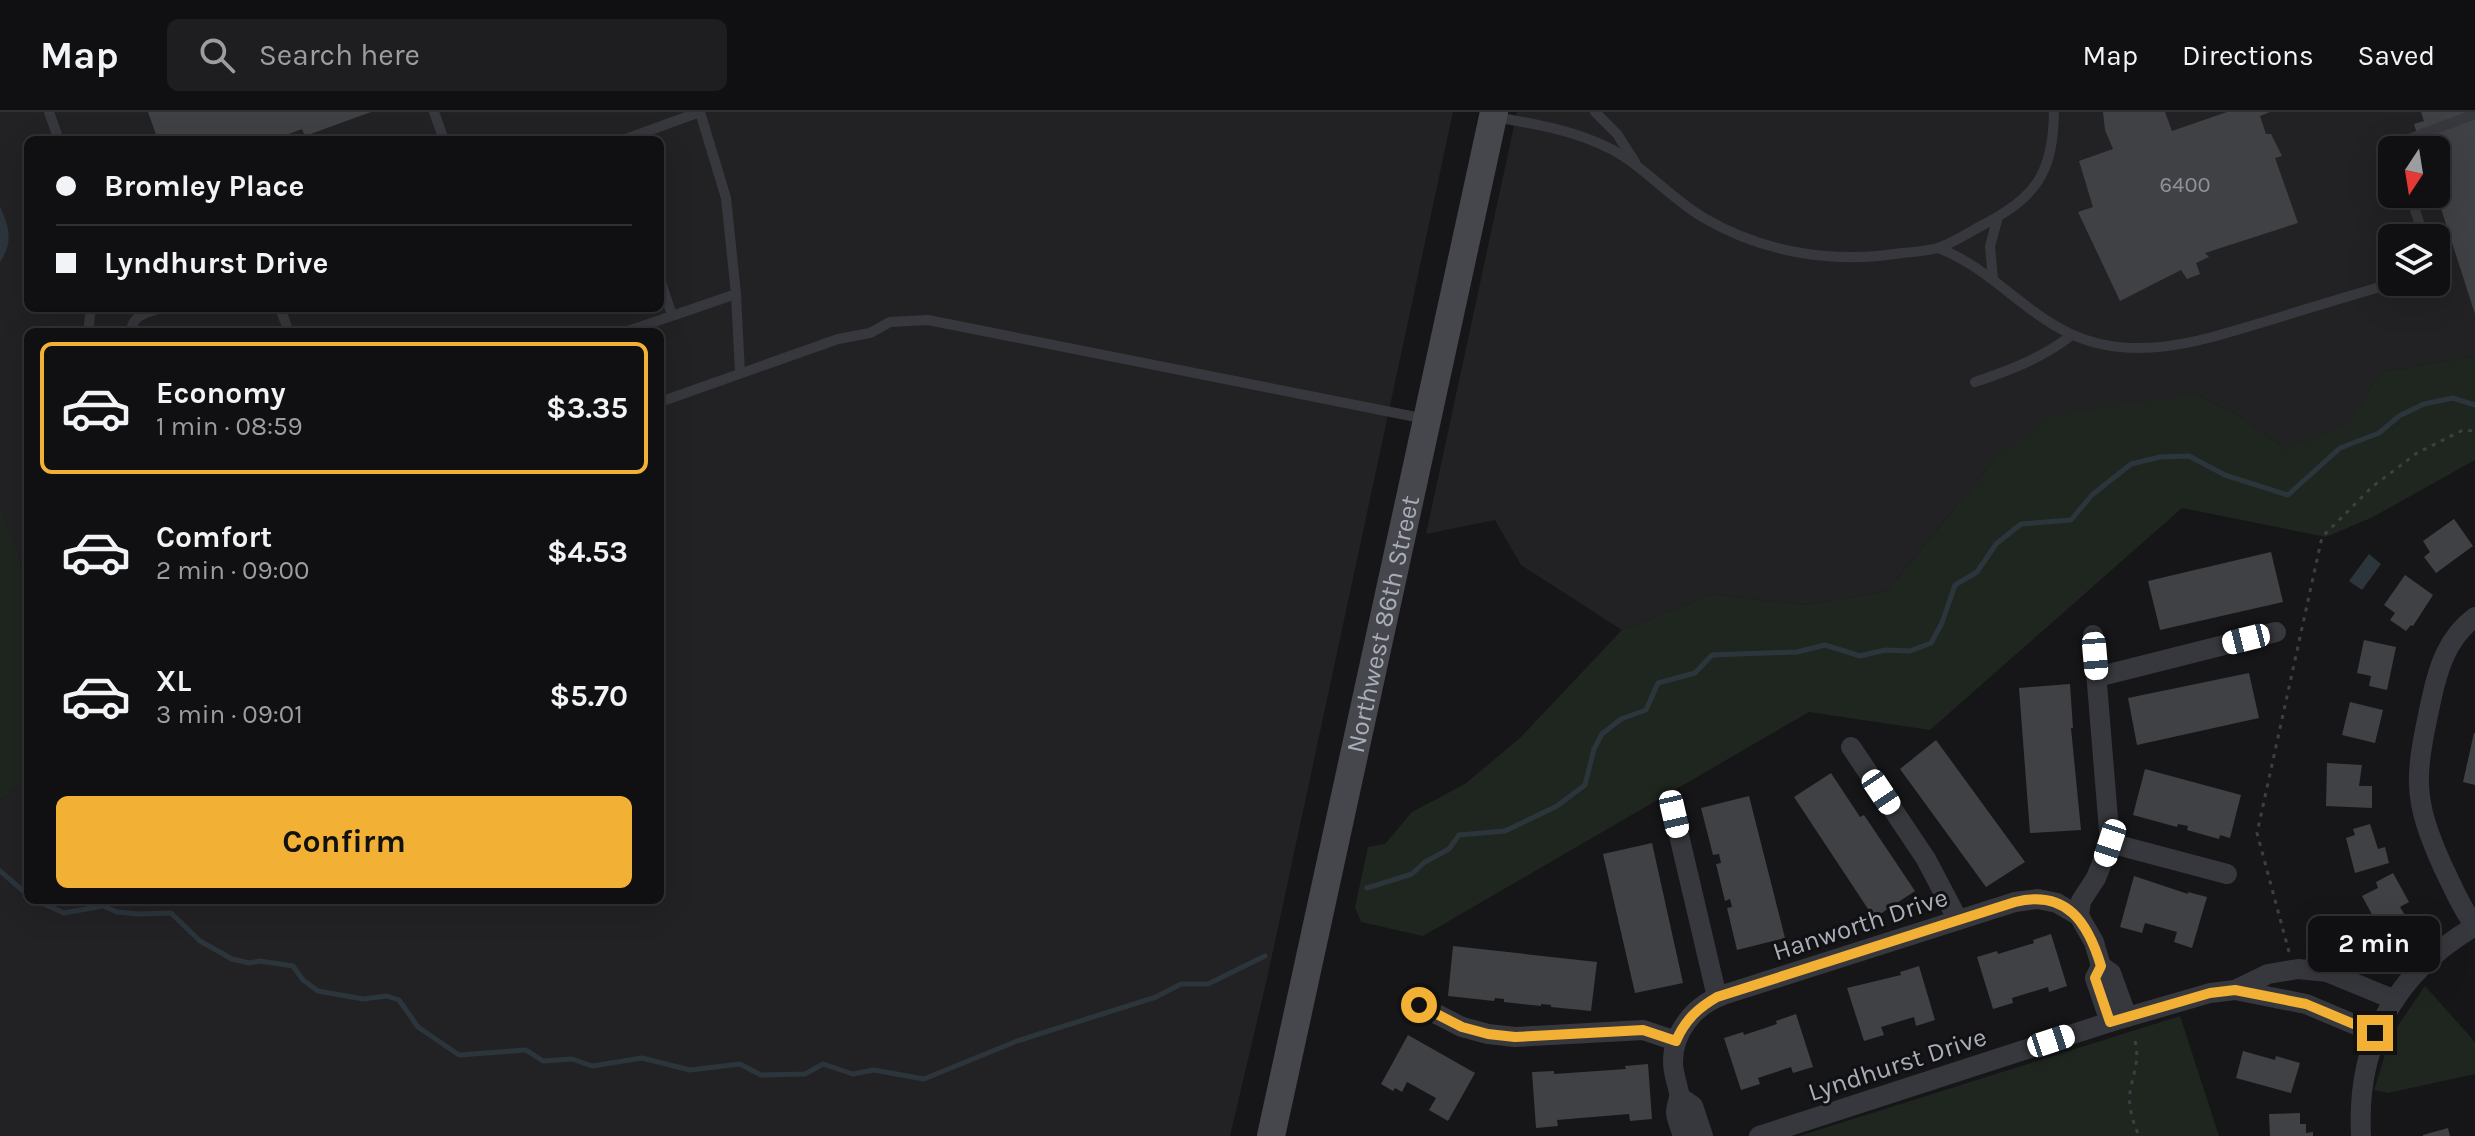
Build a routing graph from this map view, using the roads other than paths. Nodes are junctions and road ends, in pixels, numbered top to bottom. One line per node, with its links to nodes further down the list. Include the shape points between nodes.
1 (49, 112): 8 (lane)
2 (434, 112): 9 (lane)
3 (700, 112): 10 (lane); 18 (lane, via 726,198)
4 (1595, 112): 12 (lane)
5 (2054, 112): 13 (lane, via 2054,134 2039,182 2020,204)
6 (1493, 114): 12 (lane, via 1582,135); 27 (main road, Northwest 86th Street)
7 (2475, 114): 11 (lane)
8 (58, 136)
9 (443, 136)
10 (634, 136)
11 (2417, 136)
12 (1639, 167): 14 (lane, via 1705,218 1796,253 1844,259)
13 (1998, 217): 14 (lane); 15 (lane, via 1990,246)
14 (1938, 248): 15 (lane)
15 (1993, 279): 23 (lane)
16 (2378, 287): 23 (lane, via 2174,346 2110,345)
17 (664, 291): 20 (lane)
18 (736, 294): 20 (lane); 24 (lane)
19 (150, 312): 21 (lane, via 136,317)
20 (672, 315): 22 (lane)
21 (131, 328)
22 (636, 328)
23 (2072, 335): 25 (lane, via 2049,353)
24 (740, 373): 26 (lane); 27 (lane, via 890,322 928,320)
25 (1975, 382)
26 (664, 401)
27 (1429, 419): 47 (main road, Northwest 86th Street)
28 (2475, 617): 38 (street, via 2442,657 2417,769 2423,819)
29 (2276, 632): 31 (street)
30 (2093, 635): 31 (street)
31 (2097, 677): 34 (street)
32 (1851, 747): 37 (street, via 1926,859)
33 (1674, 814): 40 (street)
34 (2110, 843): 35 (street); 36 (street, via 2081,901)
35 (2227, 874)
36 (2079, 916): 37 (street, Hanworth Drive, via 2038,899); 43 (street, via 2101,966 2111,973)
37 (1958, 920): 40 (street, Hanworth Drive)
38 (2475, 926): 41 (street, via 2425,961)
39 (2235, 990): 41 (street, Lyndhurst Drive, via 2268,974 2313,970); 43 (street, Lyndhurst Drive); 44 (street, Lyndhurst Drive, via 2306,1004)
40 (1717, 997): 45 (street, Hanworth Drive, via 1689,1018)
41 (2395, 1000): 44 (street)
42 (1419, 1005): 45 (street, via 1488,1034 1643,1030)
43 (2118, 1019): 50 (street, Lyndhurst Drive)
44 (2375, 1033): 51 (street, via 2363,1075)
45 (1676, 1041): 46 (street, via 1673,1060)
46 (1680, 1097): 48 (street, via 1676,1111); 49 (street, via 1693,1106)
47 (1271, 1136)
48 (1683, 1136)
49 (1703, 1136)
50 (1759, 1136)
51 (2361, 1136)

